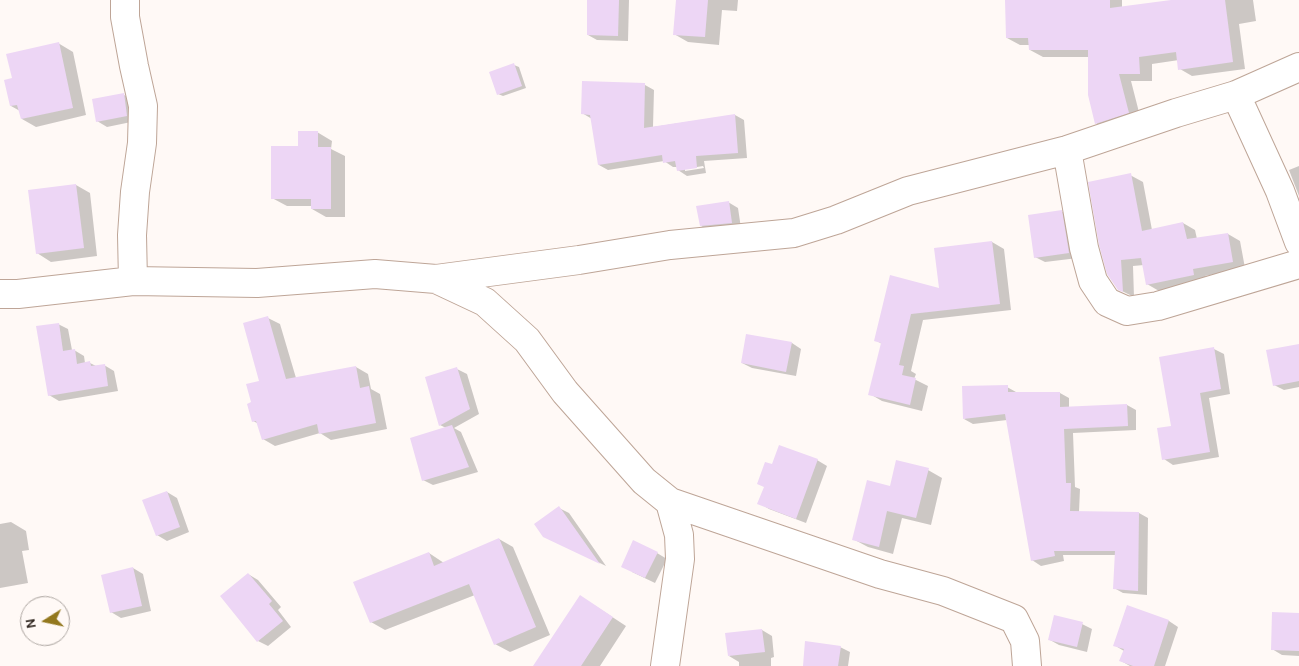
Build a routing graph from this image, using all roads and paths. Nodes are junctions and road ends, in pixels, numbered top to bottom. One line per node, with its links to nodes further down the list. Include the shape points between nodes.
1 (125, 0): 8 (street, via 125,17 143,106 132,235)
2 (1299, 68): 3 (street)
3 (1236, 95): 4 (street); 5 (street, via 1280,191)
4 (1067, 150): 6 (street, via 1084,248 1093,281 1106,302 1127,311 1158,306); 7 (street, via 908,191 794,233 670,245)
5 (1299, 242)
6 (1299, 264)
7 (436, 279): 8 (street, via 375,274 257,284); 10 (street, via 485,302 527,340 565,392 644,481)
8 (134, 281): 9 (street)
9 (0, 294)
10 (670, 502): 11 (street, via 679,535 680,559); 12 (street, via 870,571 943,591 1014,619 1025,641)
11 (665, 666)
12 (1027, 666)

